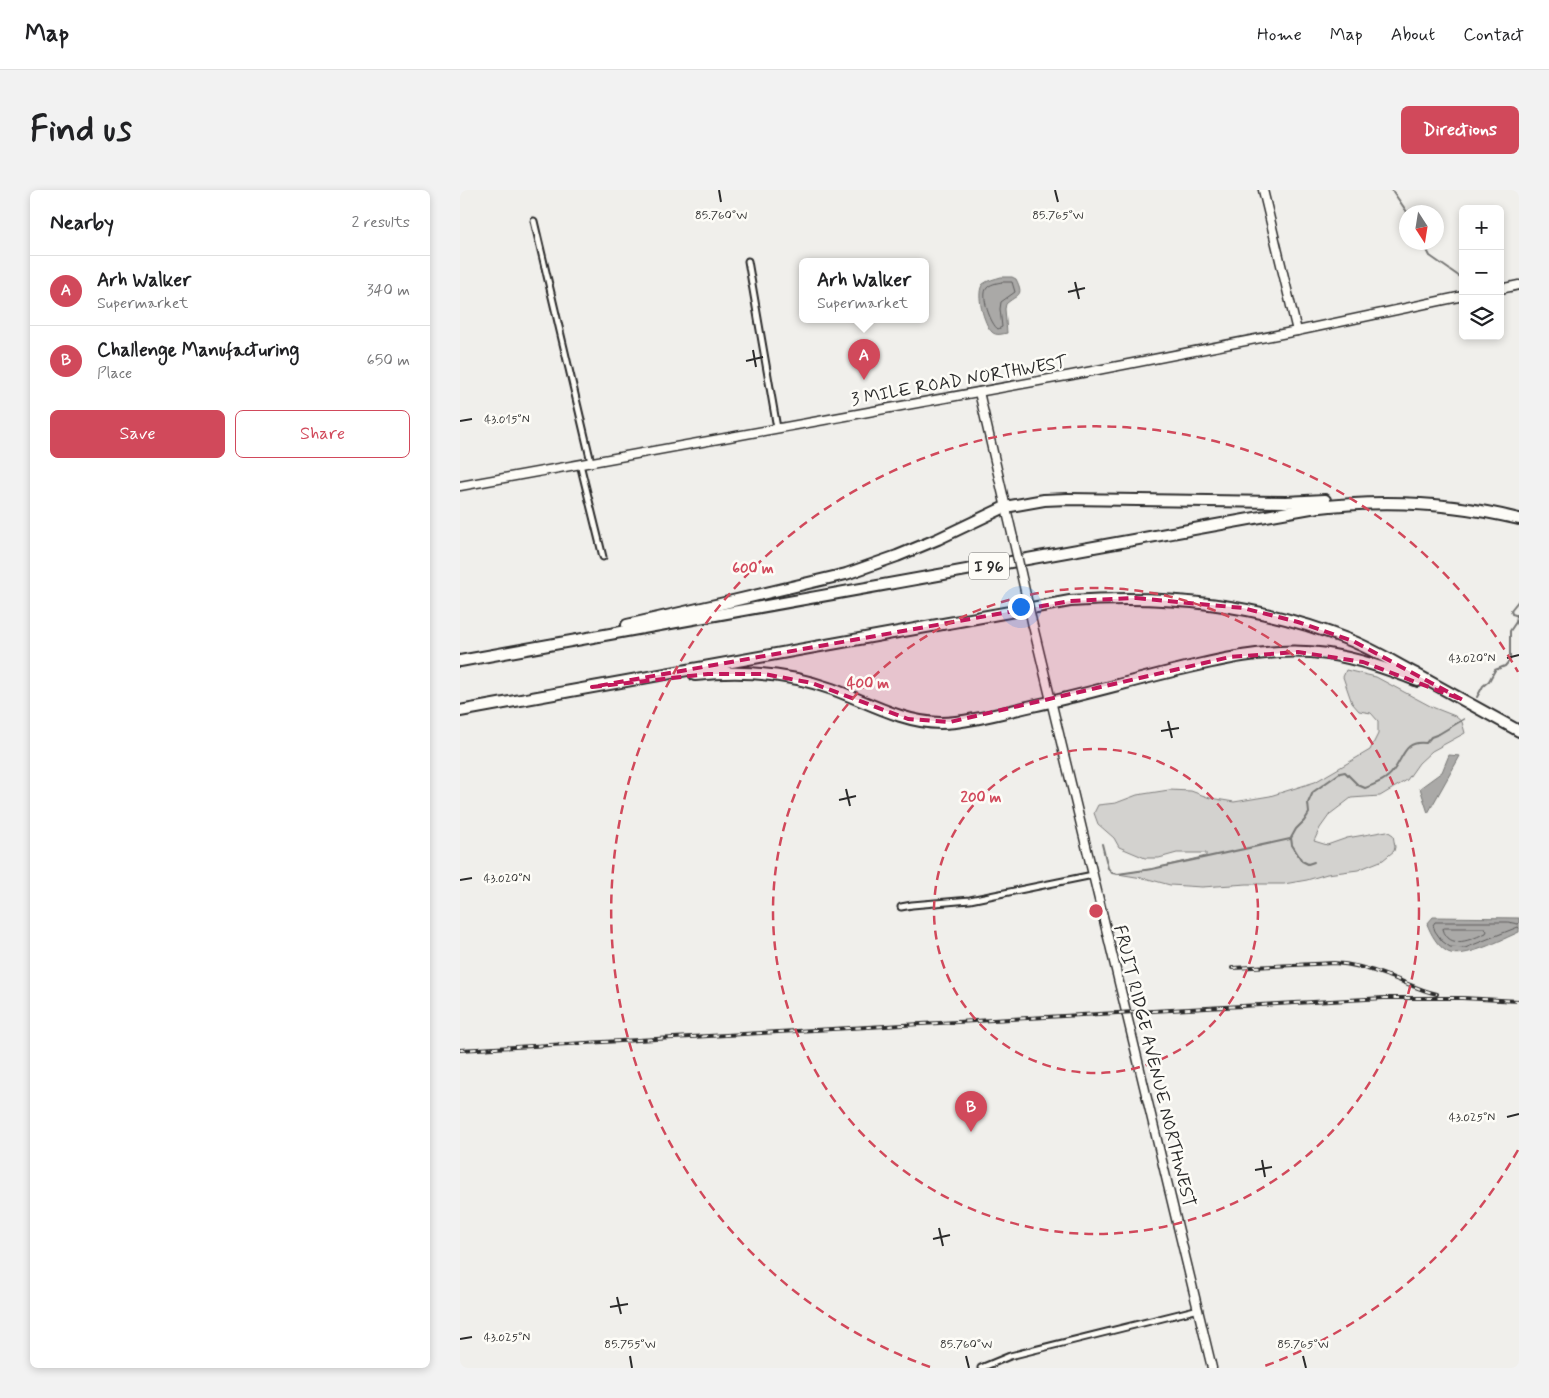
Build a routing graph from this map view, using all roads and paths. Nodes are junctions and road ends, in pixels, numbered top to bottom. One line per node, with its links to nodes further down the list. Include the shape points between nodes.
1 (1262, 190): 7 (main road)
2 (534, 221): 10 (street)
3 (748, 261): 9 (street)
4 (1519, 285): 5 (main road)
5 (1504, 288)
6 (1459, 297): 7 (main road, 3 MILE ROAD NORTHWEST)
7 (1296, 331): 8 (main road, 3 MILE ROAD NORTHWEST)
8 (979, 392): 9 (main road, 3 MILE ROAD NORTHWEST); 14 (main road, FRUIT RIDGE AVENUE NORTHWEST)
9 (777, 428): 10 (main road, 3 MILE ROAD NORTHWEST)
10 (591, 462): 11 (main road, 3 MILE ROAD NORTHWEST)
11 (580, 464): 12 (main road, 3 MILE ROAD NORTHWEST); 16 (street)
12 (460, 486)
13 (1398, 502): 14 (highway, via 1354,498 1294,502 1068,499); 15 (highway, I 96, via 1465,508); 17 (highway, I 96, via 1288,512)
14 (1005, 507): 17 (highway, via 905,553 846,574); 20 (main road, FRUIT RIDGE AVENUE NORTHWEST, bridge)
15 (1519, 519)
16 (603, 557)
17 (460, 661)
18 (592, 688): 19 (highway, via 1070,601 1136,598 1235,607 1298,622 1353,641); 20 (highway, via 708,674 764,674 812,683 908,719 940,723); 21 (highway)
19 (1462, 700): 20 (highway, via 1404,675 1363,662 1326,654 1265,652); 22 (highway)
20 (1051, 702): 23 (main road, FRUIT RIDGE AVENUE NORTHWEST)
21 (460, 711)
22 (1519, 731)
23 (1093, 875): 24 (street, via 970,900 912,904); 25 (main road, FRUIT RIDGE AVENUE NORTHWEST)
24 (901, 908)
25 (1199, 1309): 26 (street, via 1016,1354); 27 (main road, FRUIT RIDGE AVENUE NORTHWEST)
26 (981, 1368)
27 (1212, 1368)

